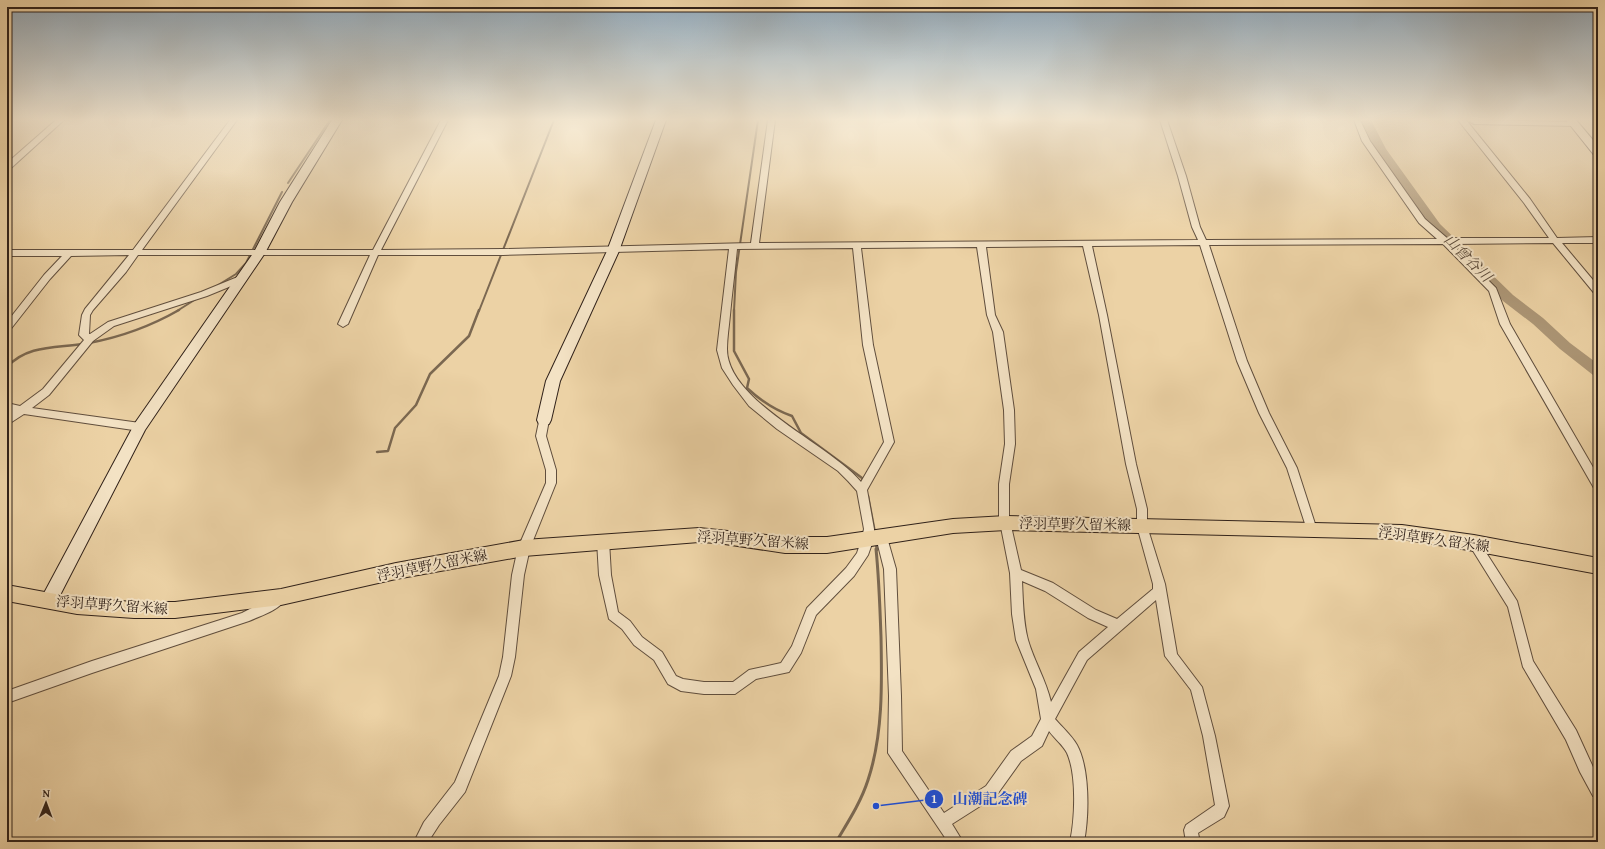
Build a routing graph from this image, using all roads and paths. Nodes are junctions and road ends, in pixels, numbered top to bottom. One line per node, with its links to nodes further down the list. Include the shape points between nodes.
1 (14, 160): 10 (street)
2 (204, 160): 23 (street)
3 (312, 160): 24 (street)
4 (423, 160): 25 (street)
5 (646, 160): 20 (street)
6 (766, 160): 17 (street)
7 (1176, 160): 16 (street, via 1196,226)
8 (1379, 160): 13 (street, via 1428,229)
9 (1494, 160): 11 (street)
10 (7, 167)
11 (1555, 240): 12 (street); 13 (street); 27 (street)
12 (1598, 240)
13 (1448, 241): 16 (street); 36 (street, via 1495,293 1505,324)
14 (981, 244): 15 (street); 18 (street); 38 (street, via 991,315 998,332 1009,410 1010,444 1004,484)
15 (1087, 244): 16 (street); 39 (street, via 1103,315 1130,464 1142,509)
16 (1204, 244): 40 (street, via 1242,361 1264,413 1292,468)
17 (755, 246): 18 (street); 19 (street)
18 (857, 246): 37 (street, via 868,345 889,442)
19 (733, 247): 20 (street); 37 (street, via 722,350 727,368 752,403 842,468)
20 (613, 250): 25 (street); 33 (street, via 553,381)
21 (70, 252): 22 (street); 23 (street); 29 (street)
22 (7, 253)
23 (137, 253): 24 (street); 30 (street, via 86,315 84,335)
24 (254, 253): 25 (street); 26 (street)
25 (375, 253): 28 (street)
26 (243, 278): 30 (street, via 204,294 112,324); 35 (street)
27 (1598, 292)
28 (343, 324)
29 (7, 328)
30 (88, 342): 32 (street, via 46,392)
31 (7, 407): 32 (street)
32 (22, 409): 34 (street); 35 (street, via 49,415)
33 (544, 420): 44 (street, via 541,436 552,477 541,511)
34 (7, 421)
35 (140, 426): 50 (street)
36 (1598, 485)
37 (862, 490): 41 (street, via 869,528)
38 (1006, 523): 39 (main road, 浮羽草野久留米線); 41 (main road, 浮羽草野久留米線, via 953,526); 46 (street)
39 (1142, 526): 40 (main road, 浮羽草野久留米線); 47 (street)
40 (1312, 530): 43 (main road, 浮羽草野久留米線, via 1402,532)
41 (877, 537): 42 (main road, 浮羽草野久留米線, via 802,546 699,535); 42 (street, via 850,572 811,612 797,649 785,668 753,674 735,688 704,688 681,685 672,680 658,656 638,641 626,625 613,615 605,575); 55 (street, via 890,569 895,753)
42 (603, 541): 44 (main road, 浮羽草野久留米線)
43 (1474, 543): 45 (main road, 浮羽草野久留米線); 54 (street, via 1512,605 1527,663 1564,723)
44 (524, 548): 49 (main road, 浮羽草野久留米線); 56 (street, via 515,591 509,656 498,694 460,787 452,800 432,821)
45 (1598, 566)
46 (1016, 573): 51 (street, via 1049,587 1092,614); 53 (street, via 1022,640 1042,689)
47 (1159, 584): 51 (street, via 1158,591); 59 (street, via 1171,656 1196,687 1209,736 1222,806 1219,812 1192,830)
48 (7, 594): 50 (main road, 浮羽草野久留米線)
49 (281, 596): 50 (main road, 浮羽草野久留米線, via 175,610 77,606); 52 (street, via 270,606 231,621 78,670)
50 (49, 600)
51 (1117, 625): 53 (street, via 1083,656)
52 (7, 697)
53 (1048, 720): 55 (street, via 1037,741 1016,756 991,791); 58 (street, via 1072,749 1079,773 1081,822)
54 (1598, 791)
55 (943, 822): 57 (street)
56 (422, 842)
57 (956, 842)
58 (1077, 842)
59 (1193, 842)

